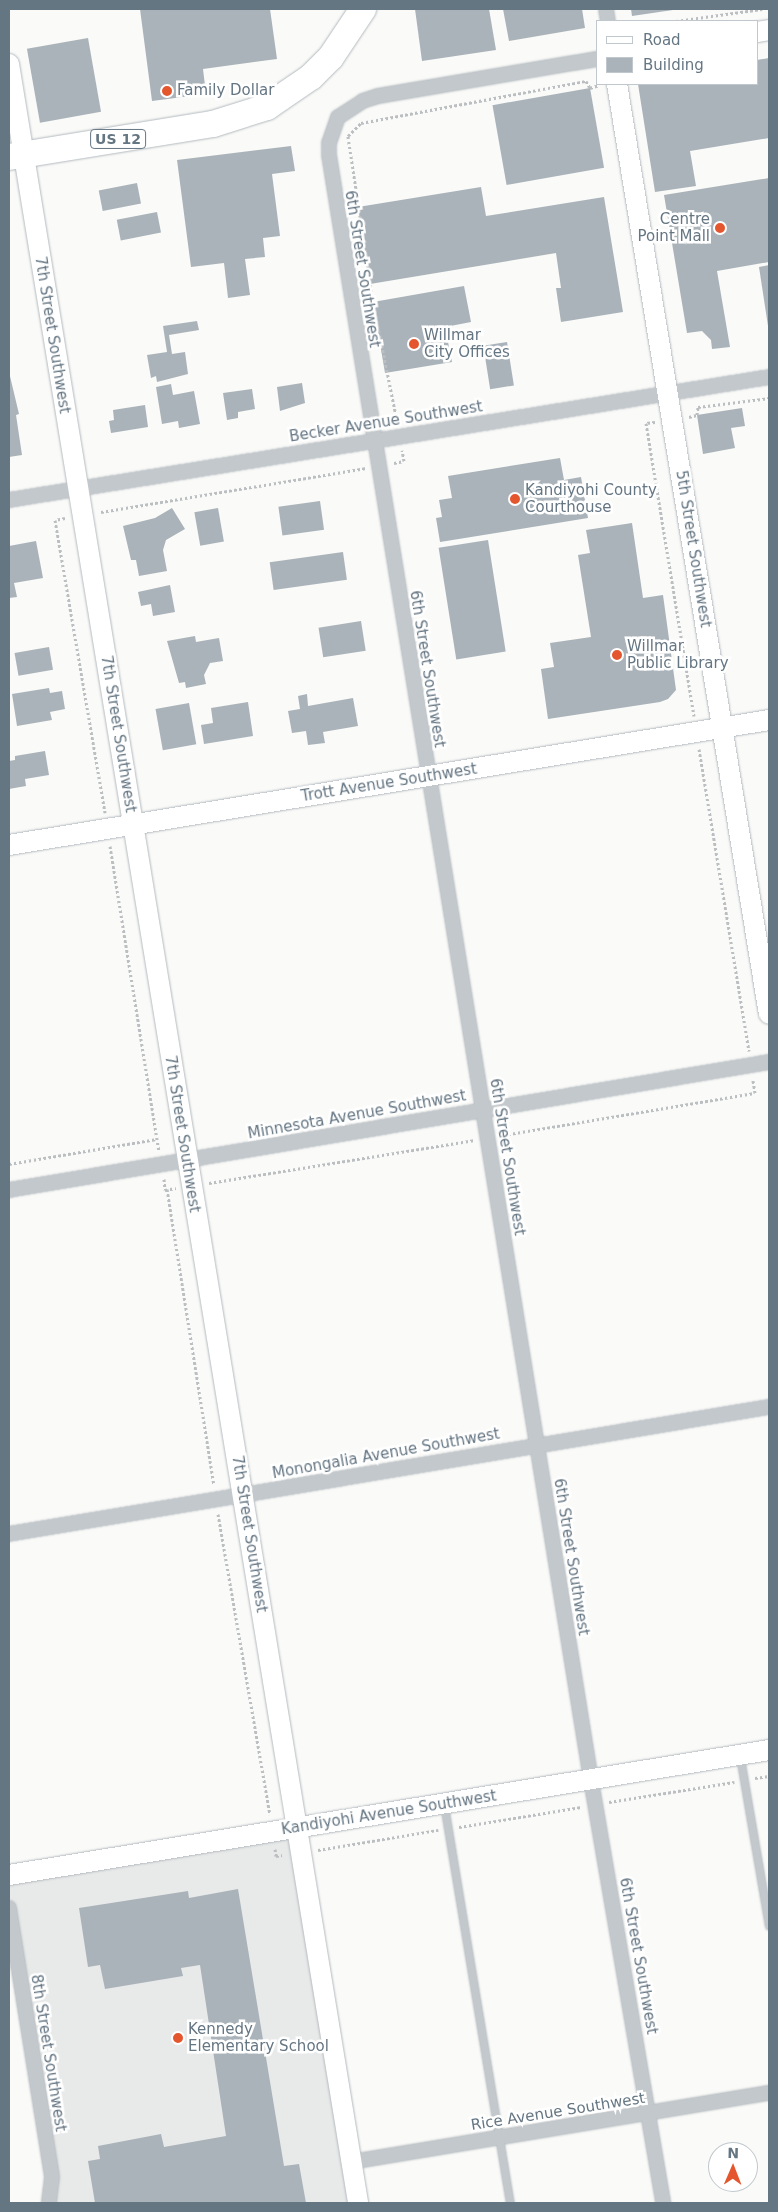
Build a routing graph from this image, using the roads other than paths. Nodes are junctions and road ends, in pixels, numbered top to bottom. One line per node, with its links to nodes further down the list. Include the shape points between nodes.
1 (363, 9): 5 (highway, US 12, via 331,57 289,95 267,107 213,124)
2 (596, 59): 8 (street, 6th Street Southwest, via 378,96 338,117 329,143 330,168)
3 (9, 64): 5 (street, 7th Street Southwest)
4 (617, 85): 7 (street, 5th Street Southwest)
5 (16, 155): 9 (street, 7th Street Southwest)
6 (769, 377): 7 (street, Becker Avenue Southwest)
7 (667, 394): 8 (street, Becker Avenue Southwest); 12 (street, 5th Street Southwest)
8 (373, 440): 9 (street, Becker Avenue Southwest); 13 (street, 6th Street Southwest)
9 (76, 489): 10 (street, Becker Avenue Southwest); 14 (street, 7th Street Southwest)
10 (9, 500)
11 (769, 720): 12 (street, Trott Avenue Southwest)
12 (723, 728): 13 (street, Trott Avenue Southwest); 16 (street, 5th Street Southwest)
13 (427, 776): 14 (street, Trott Avenue Southwest); 18 (street, 6th Street Southwest)
14 (133, 826): 15 (street, Trott Avenue Southwest); 19 (street, 7th Street Southwest)
15 (9, 845)
16 (769, 1014)
17 (769, 1062): 18 (street, Minnesota Avenue Southwest)
18 (483, 1110): 19 (street, Minnesota Avenue Southwest); 22 (street, 6th Street Southwest)
19 (186, 1161): 20 (street, Minnesota Avenue Southwest); 23 (street, 7th Street Southwest)
20 (9, 1190)
21 (769, 1407): 22 (street, Monongalia Avenue Southwest)
22 (537, 1445): 23 (street, Monongalia Avenue Southwest); 27 (street, 6th Street Southwest)
23 (243, 1495): 24 (street, Monongalia Avenue Southwest); 29 (street, 7th Street Southwest)
24 (9, 1534)
25 (769, 1750): 26 (street, Kandiyohi Avenue Southwest)
26 (740, 1755): 27 (street, Kandiyohi Avenue Southwest); 32 (lane)
27 (591, 1780): 28 (street, Kandiyohi Avenue Southwest); 34 (street, 6th Street Southwest)
28 (444, 1804): 29 (street, Kandiyohi Avenue Southwest); 35 (lane)
29 (296, 1828): 30 (street, Kandiyohi Avenue Southwest); 36 (street, 7th Street Southwest)
30 (9, 1875)
31 (9, 1908): 37 (street, 8th Street Southwest, via 52,2177)
32 (769, 1926)
33 (769, 2092): 34 (street, Rice Avenue Southwest)
34 (648, 2113): 35 (street, Rice Avenue Southwest); 40 (street, 6th Street Southwest)
35 (499, 2138): 36 (street, Rice Avenue Southwest); 39 (lane)
36 (351, 2162): 38 (street, 7th Street Southwest)
37 (49, 2203)
38 (358, 2203)
39 (510, 2203)
40 (663, 2203)

